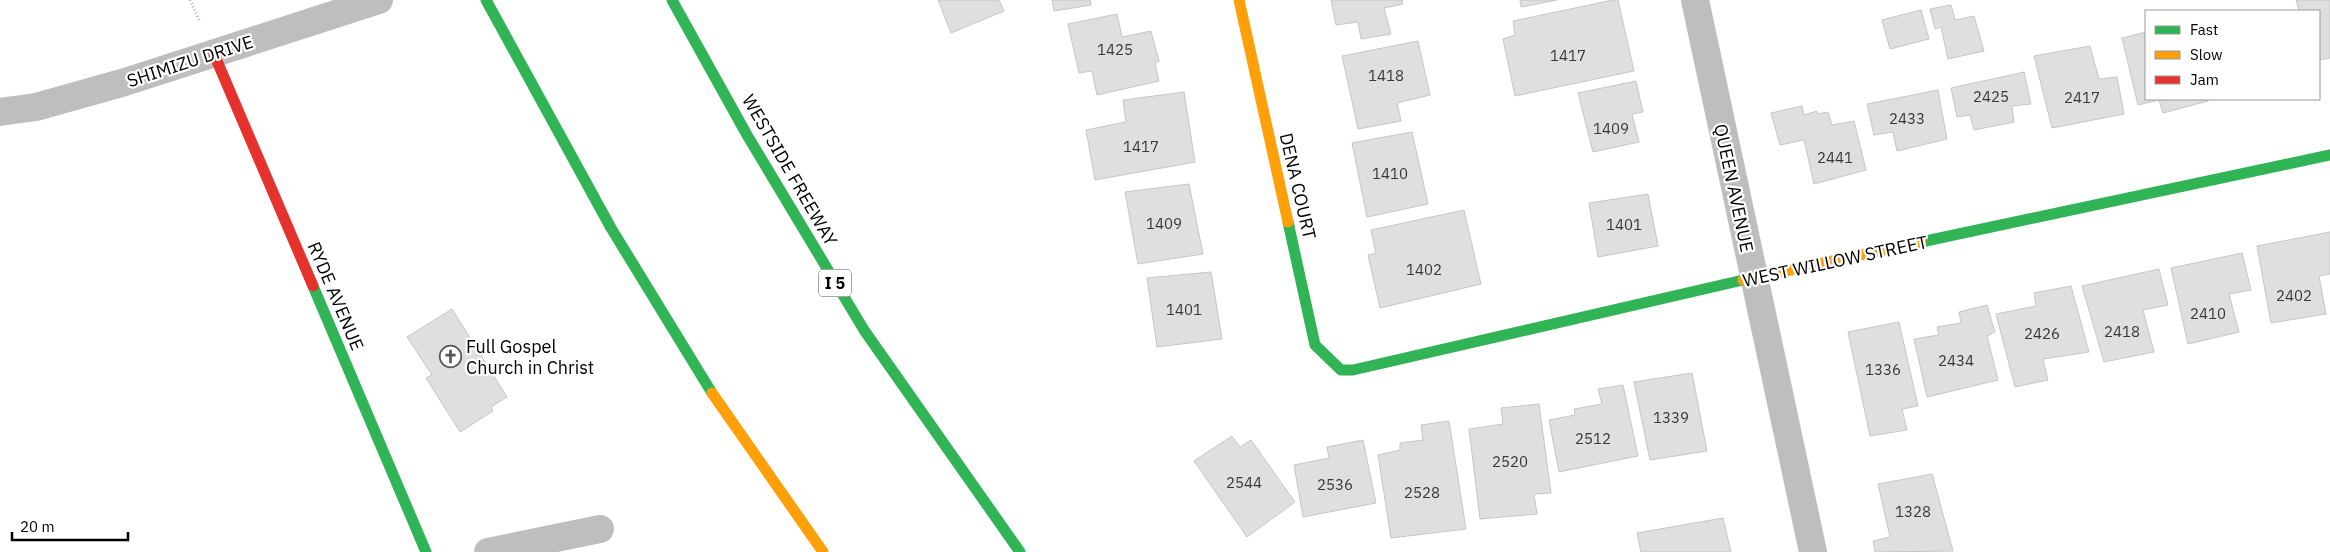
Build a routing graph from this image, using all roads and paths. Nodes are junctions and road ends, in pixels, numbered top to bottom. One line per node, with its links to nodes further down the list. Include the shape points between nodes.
1 (378, 0): 6 (street, SHIMIZU DRIVE)
2 (486, 0): 11 (main road, via 616,236 706,384)
3 (672, 0): 17 (main road, WESTSIDE FREEWAY / I 5, via 864,330)
4 (1238, 0): 10 (main road, DENA COURT, via 1315,344)
5 (1695, 0): 9 (street, QUEEN AVENUE)
6 (214, 54): 7 (street, SHIMIZU DRIVE, via 36,107); 13 (main road, RYDE AVENUE)
7 (0, 112)
8 (2330, 155): 9 (main road, WEST WILLOW STREET)
9 (1753, 278): 10 (main road, WEST WILLOW STREET, via 1354,370); 18 (street, QUEEN AVENUE)
10 (1341, 370)
11 (803, 526): 15 (main road); 16 (main road)
12 (600, 530): 14 (street)
13 (426, 552)
14 (488, 552)
15 (818, 552)
16 (823, 552)
17 (1020, 552)
18 (1813, 552)

